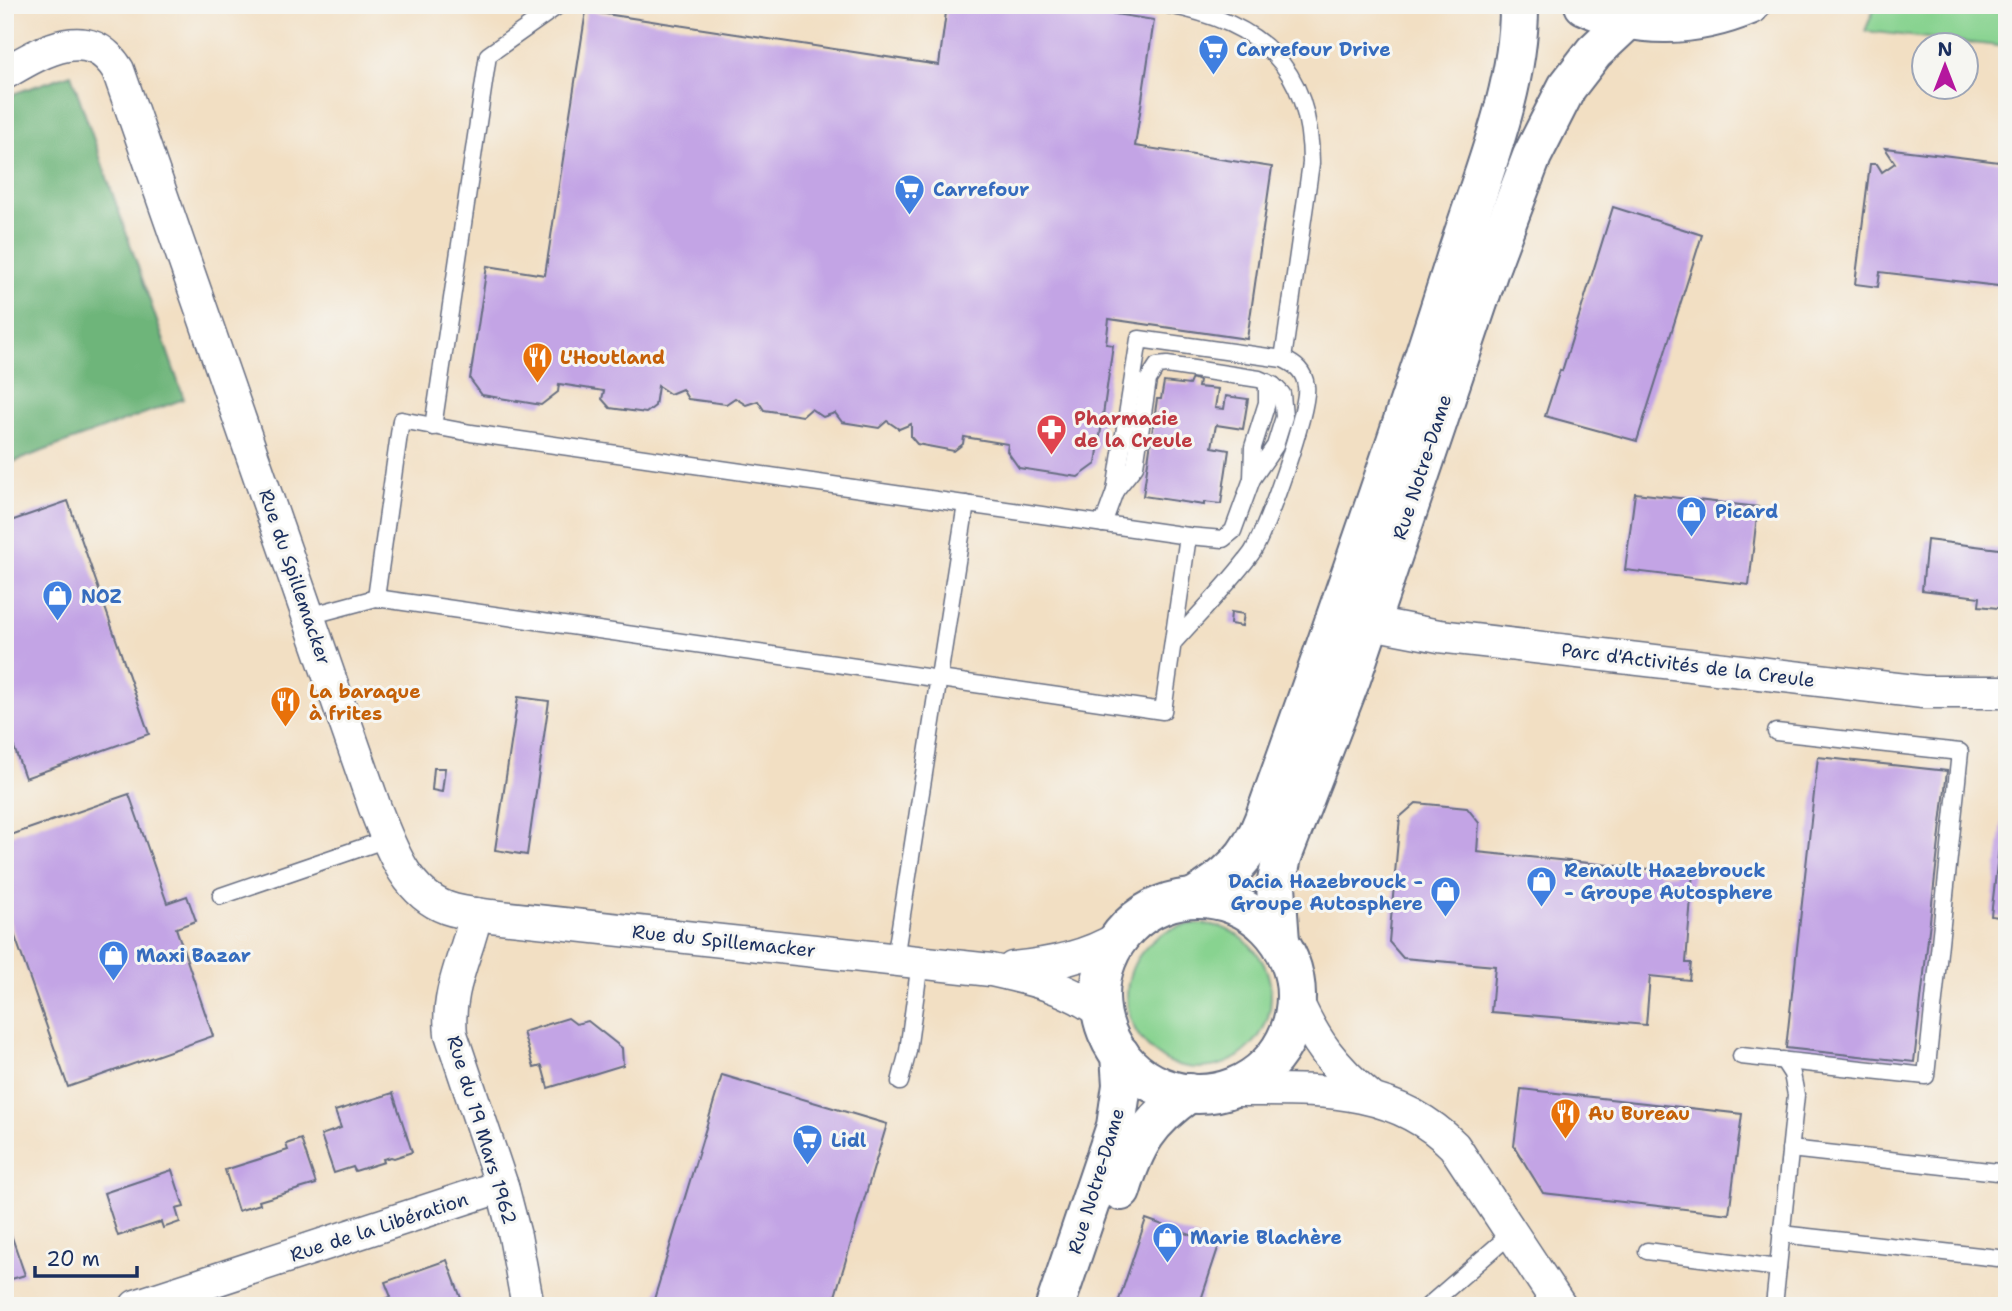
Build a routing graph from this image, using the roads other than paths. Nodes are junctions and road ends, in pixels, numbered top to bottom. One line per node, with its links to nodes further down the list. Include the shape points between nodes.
1 (559, 5): 9 (lane, via 488,55)
2 (1168, 5): 8 (lane, via 1209,14 1258,38 1290,74 1301,96 1311,163)
3 (1519, 5): 23 (main road, Rue Notre-Dame, via 1513,71 1498,126 1434,327 1264,819 1251,849 1232,872)
4 (1584, 5): 6 (main road)
5 (1749, 5): 6 (main road, via 1693,22)
6 (1628, 20): 16 (main road, Rue Notre-Dame, via 1580,69 1543,131 1489,270)
7 (5, 73): 15 (street, Rue du Spillemacker, via 43,53 75,44 99,49 118,70)
8 (1283, 359): 10 (lane, via 1139,339); 17 (lane, via 1301,370 1306,398 1264,531 1251,553)
9 (433, 427): 11 (lane); 14 (lane, via 401,419)
10 (1115, 491): 12 (lane); 13 (lane, via 1135,466 1148,380 1157,366 1267,382 1265,410 1253,447 1252,479 1237,524 1228,536)
11 (966, 504): 12 (lane); 18 (lane)
12 (1103, 524): 13 (lane)
13 (1188, 536): 17 (lane)
14 (376, 598): 15 (lane); 18 (lane)
15 (309, 616): 21 (street, Rue du Spillemacker)
16 (1371, 622): 19 (street, Parc d'Activités de la Creule, via 1439,636 1923,692); 26 (main road, Rue Notre-Dame, via 1282,857 1276,886)
17 (1173, 643): 18 (lane, via 1163,711)
18 (938, 679): 27 (lane)
19 (2007, 692)
20 (1776, 732): 33 (lane, via 1961,752 1926,1076)
21 (387, 839): 22 (lane); 24 (street, Rue du Spillemacker, via 403,870 428,897 444,907)
22 (221, 896)
23 (1193, 898): 25 (main road, via 1158,907 1137,919); 26 (main road, via 1242,908)
24 (476, 914): 27 (street, Rue du Spillemacker); 39 (street, Rue du 19 Mars 1962, via 453,990 450,1023)
25 (1120, 937): 28 (street, Rue du Spillemacker, via 1065,960); 30 (main road, via 1102,978)
26 (1280, 941): 29 (main road, via 1291,963)
27 (907, 961): 28 (street, Rue du Spillemacker); 34 (lane, via 908,1051)
28 (991, 970): 30 (street, Rue du Spillemacker, via 1057,987)
29 (1296, 999): 35 (main road, via 1288,1035 1275,1056 1258,1073); 36 (street, via 1328,1057)
30 (1102, 1013): 31 (main road)
31 (1120, 1054): 35 (main road, via 1156,1084); 47 (main road, Rue Notre-Dame, via 1122,1085 1116,1125)
32 (1741, 1056): 33 (lane)
33 (1783, 1060): 37 (lane, via 1795,1085)
34 (900, 1082)
35 (1207, 1091): 36 (street); 48 (main road, Rue Notre-Dame, via 1159,1116 1135,1150)
36 (1370, 1097): 40 (street, via 1418,1116 1438,1130 1454,1146)
37 (1790, 1149): 38 (lane); 41 (lane)
38 (2007, 1173)
39 (502, 1186): 45 (street, Rue de la Libération); 46 (street, Rue du 19 Mars 1962)
40 (1512, 1233): 49 (lane); 50 (street)
41 (1781, 1234): 43 (lane); 44 (lane)
42 (1647, 1251): 44 (lane)
43 (2007, 1259)
44 (1778, 1268): 51 (lane)
45 (136, 1306)
46 (528, 1306)
47 (1055, 1306)
48 (1084, 1306)
49 (1428, 1306)
50 (1560, 1306)
51 (1774, 1306)

